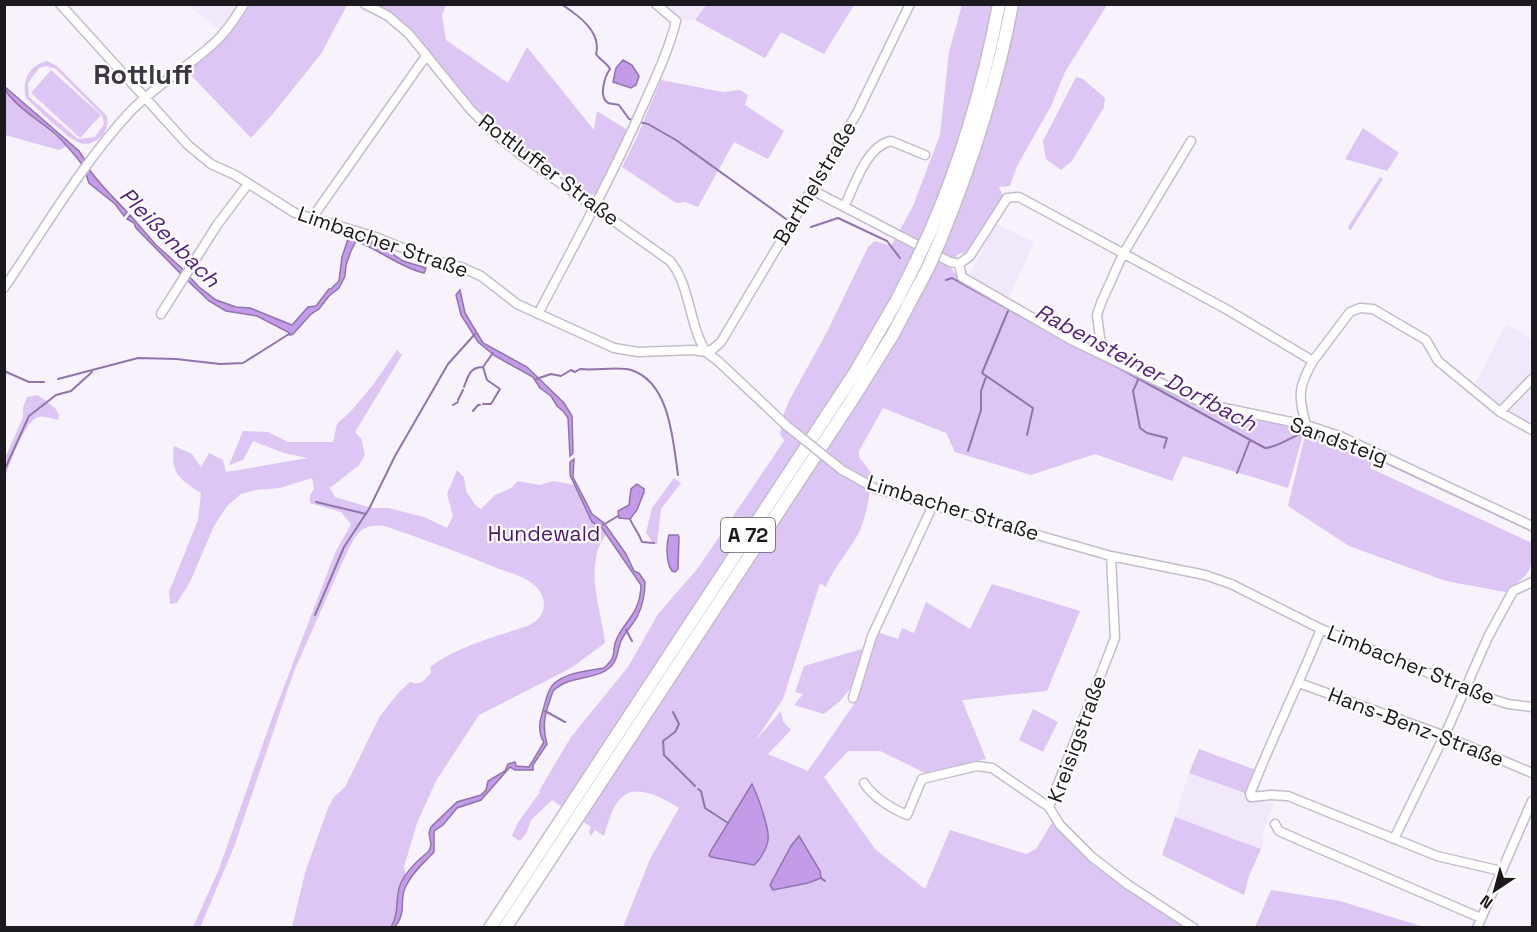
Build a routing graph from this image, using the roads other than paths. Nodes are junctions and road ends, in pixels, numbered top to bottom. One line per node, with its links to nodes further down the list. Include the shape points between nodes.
1 (60, 4): 9 (street, Limbacher Straße)
2 (244, 4): 9 (street, via 213,45)
3 (365, 4): 8 (street, Rottluffer Straße, via 399,24)
4 (656, 4): 14 (street, via 676,21 623,154)
5 (910, 4): 13 (street, Barthelstraße, via 857,113)
6 (999, 4): 17 (highway, A 72, via 974,113)
7 (1012, 4): 17 (highway, A 72, via 985,118 962,188)
8 (426, 56): 14 (street, Rottluffer Straße, via 495,134); 16 (street)
9 (145, 99): 12 (street, Limbacher Straße, via 211,164); 21 (street, via 130,112 83,172)
10 (1191, 141): 18 (street)
11 (925, 155): 15 (street, via 891,141 879,145 870,154)
12 (248, 184): 16 (street, Limbacher Straße, via 295,213); 22 (street)
13 (812, 190): 15 (street); 24 (street, Barthelstraße, via 721,342)
14 (594, 206): 23 (street); 24 (street, Rottluffer Straße, via 675,267)
15 (844, 207): 19 (street)
16 (312, 218): 23 (street, Limbacher Straße, via 468,270)
17 (936, 235): 20 (highway, A 72, bridge)
18 (1123, 254): 19 (street, via 1010,196 970,256); 25 (street, via 1097,315); 26 (street)
19 (959, 264): 25 (street, Sandsteig, via 967,281)
20 (922, 265): 49 (highway, A 72); 50 (highway, A 72, via 886,345 852,400)
21 (4, 288)
22 (161, 314)
23 (538, 314): 24 (street, Limbacher Straße, via 627,352)
24 (706, 352): 31 (street, Limbacher Straße, bridge, via 842,470 876,489)
25 (1102, 353): 29 (street, Sandsteig, via 1205,404)
26 (1313, 361): 28 (street, via 1350,312 1373,309 1426,340 1438,361); 29 (street, via 1300,389)
27 (1533, 380): 28 (street)
28 (1500, 412): 30 (street)
29 (1306, 425): 32 (street, Sandsteig, via 1375,451)
30 (1533, 430)
31 (933, 505): 33 (street, Limbacher Straße); 38 (street, via 872,636)
32 (1533, 526)
33 (1111, 556): 35 (street, Limbacher Straße, via 1205,575); 44 (street, Kreisigstraße, via 1115,638)
34 (1533, 582): 37 (street, via 1513,591)
35 (1321, 629): 36 (street, Hans-Benz-Straße); 37 (street, Limbacher Straße)
36 (1299, 683): 40 (street, Hans-Benz-Straße); 46 (street, Hans-Benz-Straße, via 1251,797 1288,796)
37 (1467, 688): 39 (street, Limbacher Straße, via 1508,704); 40 (street)
38 (853, 698)
39 (1533, 707)
40 (1445, 736): 41 (street, Hans-Benz-Straße); 46 (street)
41 (1533, 773)
42 (864, 783): 44 (street, via 894,810 907,815 922,779 987,766)
43 (1533, 801): 47 (street)
44 (1049, 807): 51 (street, Kreisigstraße, via 1060,825 1092,857)
45 (1275, 824): 48 (street, via 1280,831)
46 (1394, 839): 47 (street, via 1437,856)
47 (1501, 871): 48 (street)
48 (1481, 918): 52 (street)
49 (490, 927)
50 (505, 927)
51 (1194, 927)
52 (1477, 927)

